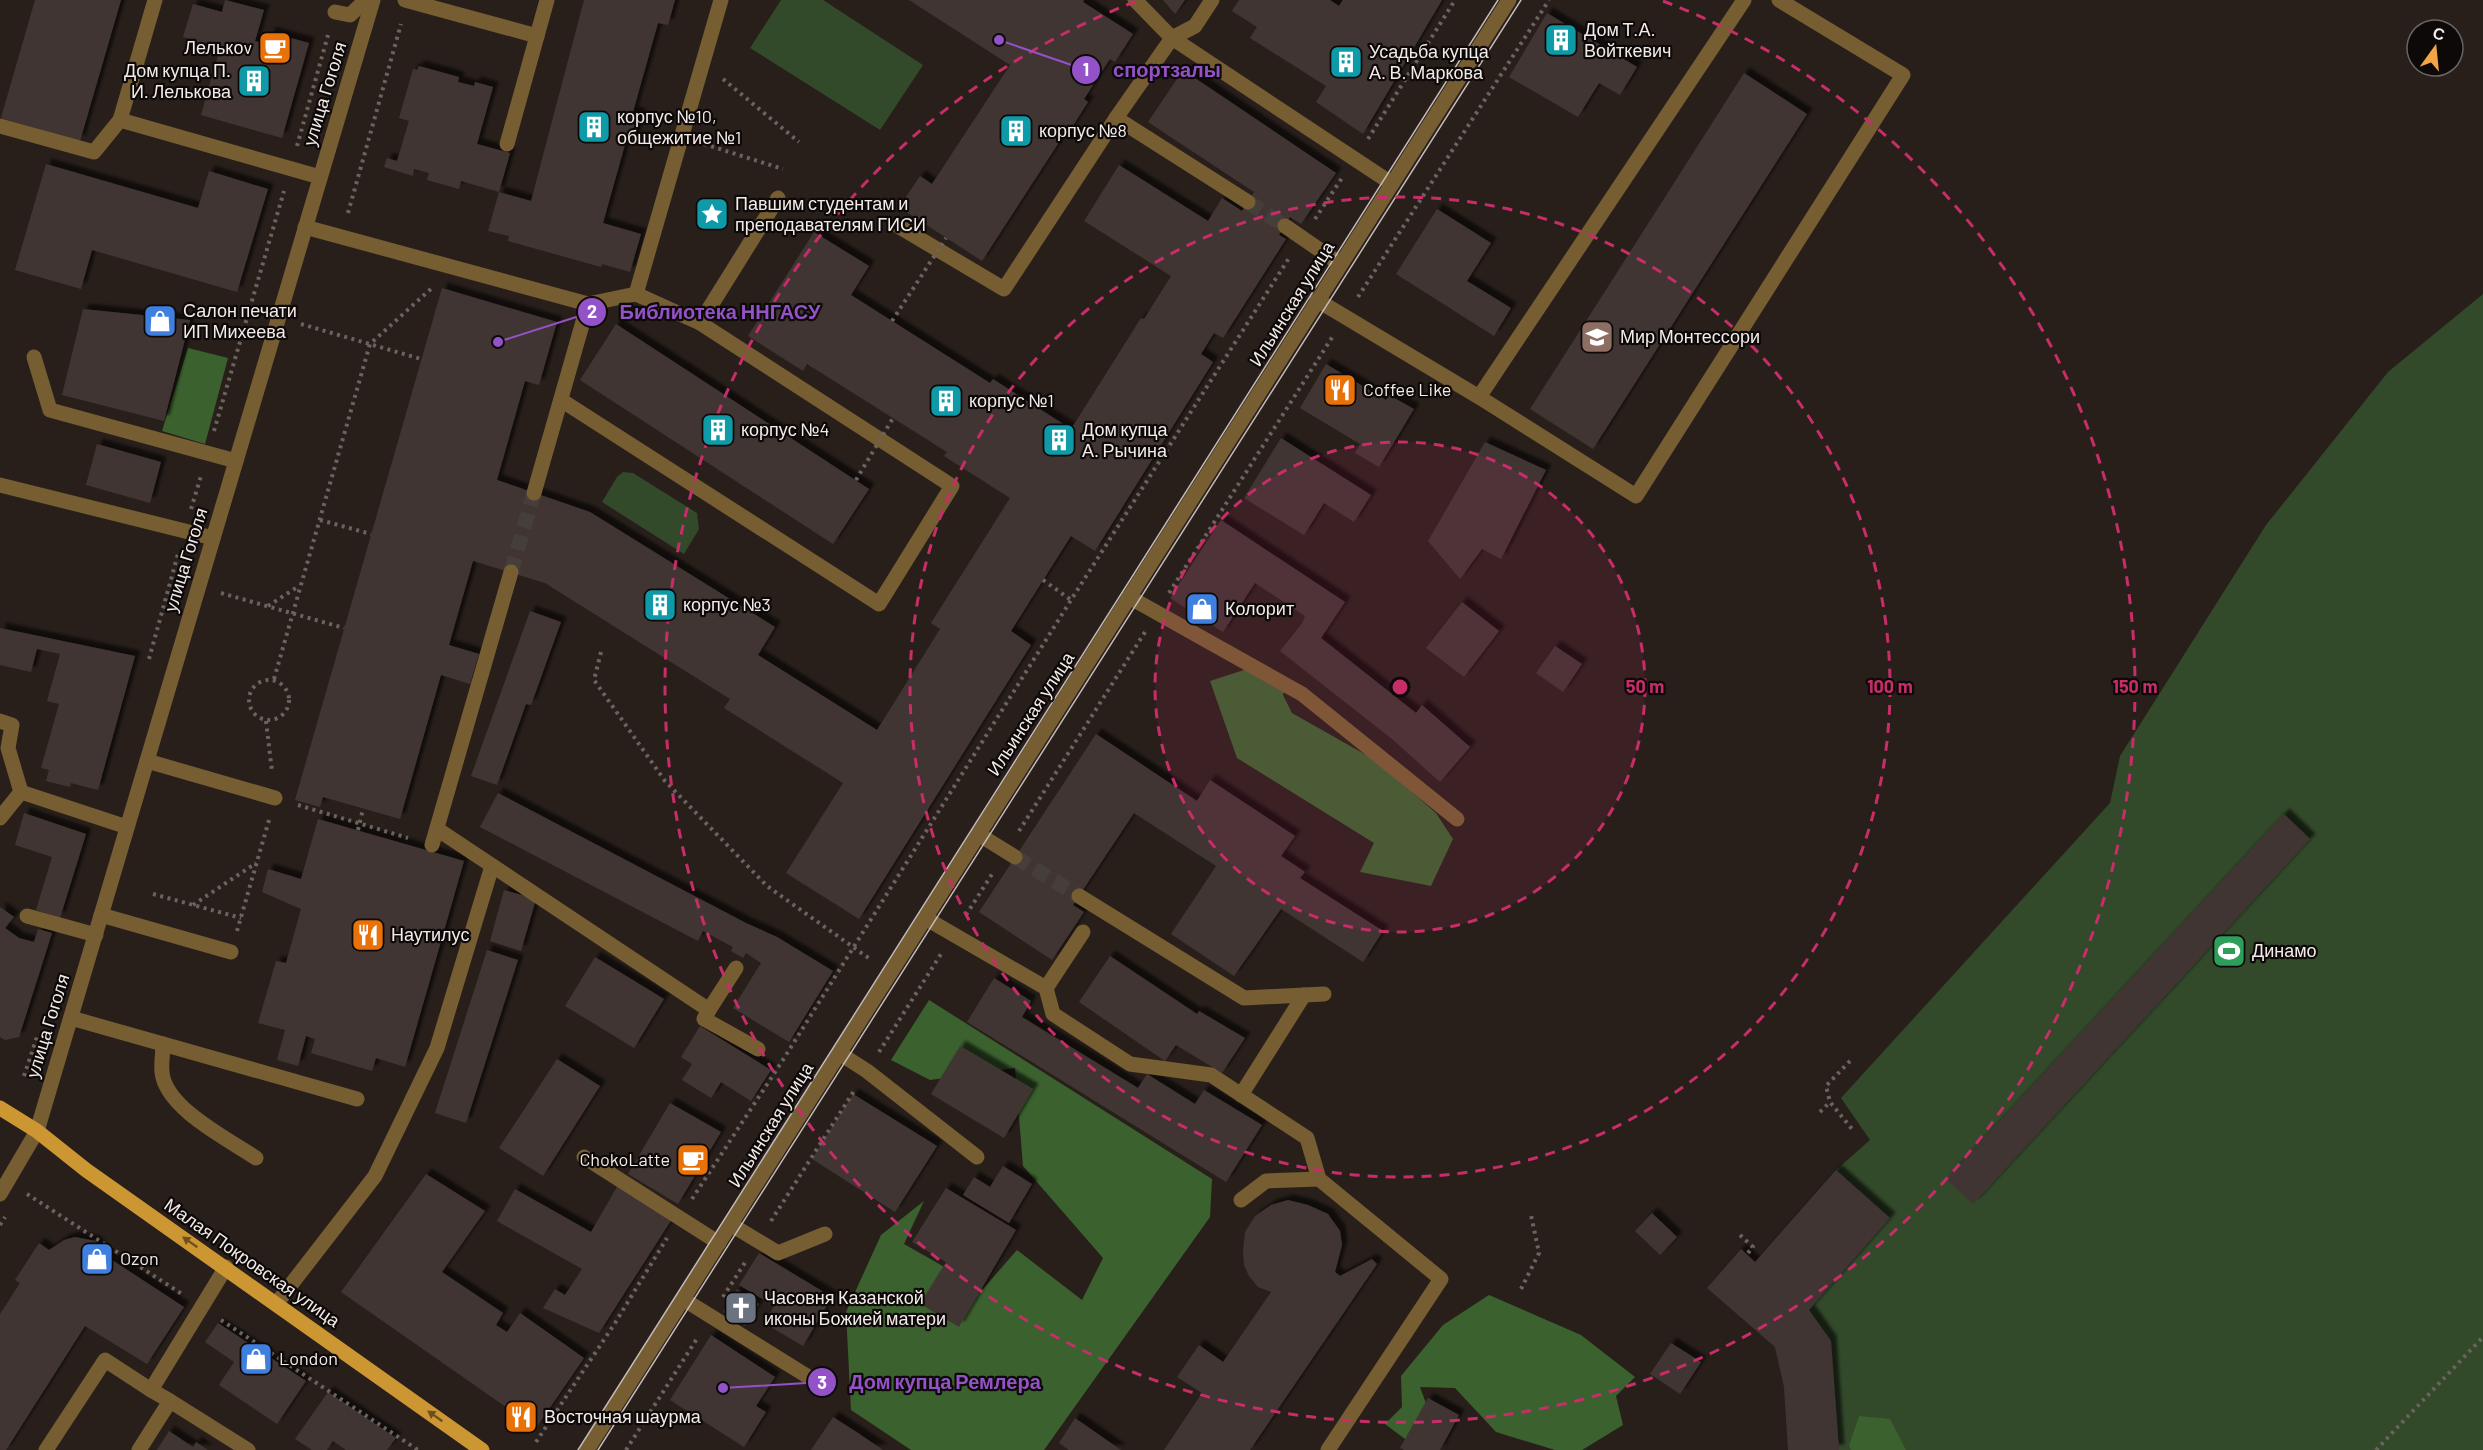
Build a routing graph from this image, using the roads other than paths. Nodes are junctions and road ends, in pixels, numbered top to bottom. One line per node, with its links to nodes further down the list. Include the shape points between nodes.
1 (155, 0): 16 (street)
2 (366, 0): 12 (street, via 350,15)
3 (373, 0): 19 (street, улица Гоголя)
4 (406, 0): 13 (street)
5 (547, 0): 13 (street)
6 (721, 0): 27 (street)
7 (1135, 0): 14 (street)
8 (1212, 0): 14 (street, via 1195,26)
9 (1509, 0): 20 (street, Ильинская улица)
10 (1744, 0): 32 (street)
11 (1779, 0): 32 (street, via 1903,75 1636,496)
12 (335, 12)
13 (537, 36): 18 (street)
14 (1172, 38): 15 (street); 20 (street)
15 (1116, 118): 22 (street); 23 (street, via 1004,289)
16 (120, 120): 17 (street, via 94,152); 19 (street)
17 (0, 126)
18 (507, 144)
19 (320, 177): 25 (street, улица Гоголя)
20 (1391, 183): 26 (street, Ильинская улица)
21 (778, 198): 30 (street)
22 (1248, 202)
23 (898, 226)
24 (1285, 226): 26 (street)
25 (305, 228): 29 (street); 34 (street, улица Гоголя)
26 (1340, 264): 28 (street, Ильинская улица)
27 (636, 294): 29 (street); 30 (street)
28 (1317, 300): 32 (street); 39 (street, Ильинская улица)
29 (588, 304): 33 (street)
30 (700, 323): 33 (street, via 952,486 879,604)
31 (34, 357): 34 (street, via 50,410)
32 (1479, 397)
33 (561, 400): 36 (street)
34 (236, 461): 37 (street, улица Гоголя)
35 (0, 485): 37 (street)
36 (534, 493)
37 (213, 538): 41 (street, улица Гоголя)
38 (511, 572): 47 (street)
39 (1129, 597): 45 (street, via 1302,694); 48 (street, Ильинская улица)
40 (0, 721): 42 (street, via 12,725 8,748)
41 (147, 761): 43 (street); 46 (street, улица Гоголя)
42 (21, 792): 44 (street); 46 (street)
43 (275, 798)
44 (0, 818)
45 (1457, 819)
46 (127, 827): 53 (street, улица Гоголя)
47 (437, 829): 49 (street); 51 (street)
48 (978, 834): 50 (street); 55 (street, Ильинская улица)
49 (432, 844)
50 (1011, 854)
51 (492, 866): 63 (street); 83 (street, via 437,1048 375,1176)
52 (1079, 896): 62 (street, via 1244,998)
53 (101, 915): 57 (street, улица Гоголя); 58 (street)
54 (27, 916): 57 (street)
55 (925, 918): 60 (street); 67 (street, Ильинская улица)
56 (1083, 932): 60 (street)
57 (96, 934): 64 (street, улица Гоголя)
58 (231, 952)
59 (736, 968): 63 (street)
60 (1046, 988): 68 (street, via 1053,1014 1130,1064 1211,1075)
61 (1324, 994): 62 (street)
62 (1304, 995): 68 (street)
63 (710, 1010): 66 (street, via 704,1019)
64 (71, 1018): 65 (street); 71 (street, улица Гоголя)
65 (163, 1044): 69 (street); 74 (street, via 162,1074 170,1095 192,1116)
66 (758, 1049)
67 (839, 1053): 73 (street); 78 (street, Ильинская улица)
68 (1241, 1095): 75 (street, via 1307,1138)
69 (357, 1099)
70 (0, 1108): 71 (main road, Малая Покровская улица)
71 (37, 1131): 76 (street, улица Гоголя); 81 (main road, Малая Покровская улица, one-way to 71, via 86,1170)
72 (584, 1157): 80 (street)
73 (977, 1157)
74 (256, 1158)
75 (1320, 1179): 77 (street, via 1266,1181); 92 (street, via 1441,1279)
76 (0, 1194)
77 (1241, 1200)
78 (730, 1224): 79 (street, via 778,1253); 80 (street, Ильинская улица)
79 (825, 1234)
80 (719, 1243): 82 (street, Ильинская улица)
81 (226, 1267): 83 (main road, Малая Покровская улица); 85 (street)
82 (683, 1299): 84 (street); 91 (street, Ильинская улица)
83 (276, 1304): 90 (main road, Малая Покровская улица, one-way to 83)
84 (807, 1377)
85 (151, 1389): 86 (street); 87 (street, via 105,1360)
86 (170, 1401): 88 (street); 89 (street)
87 (46, 1450)
88 (139, 1450)
89 (248, 1450)
90 (482, 1450)
91 (587, 1450)
92 (1328, 1450)

